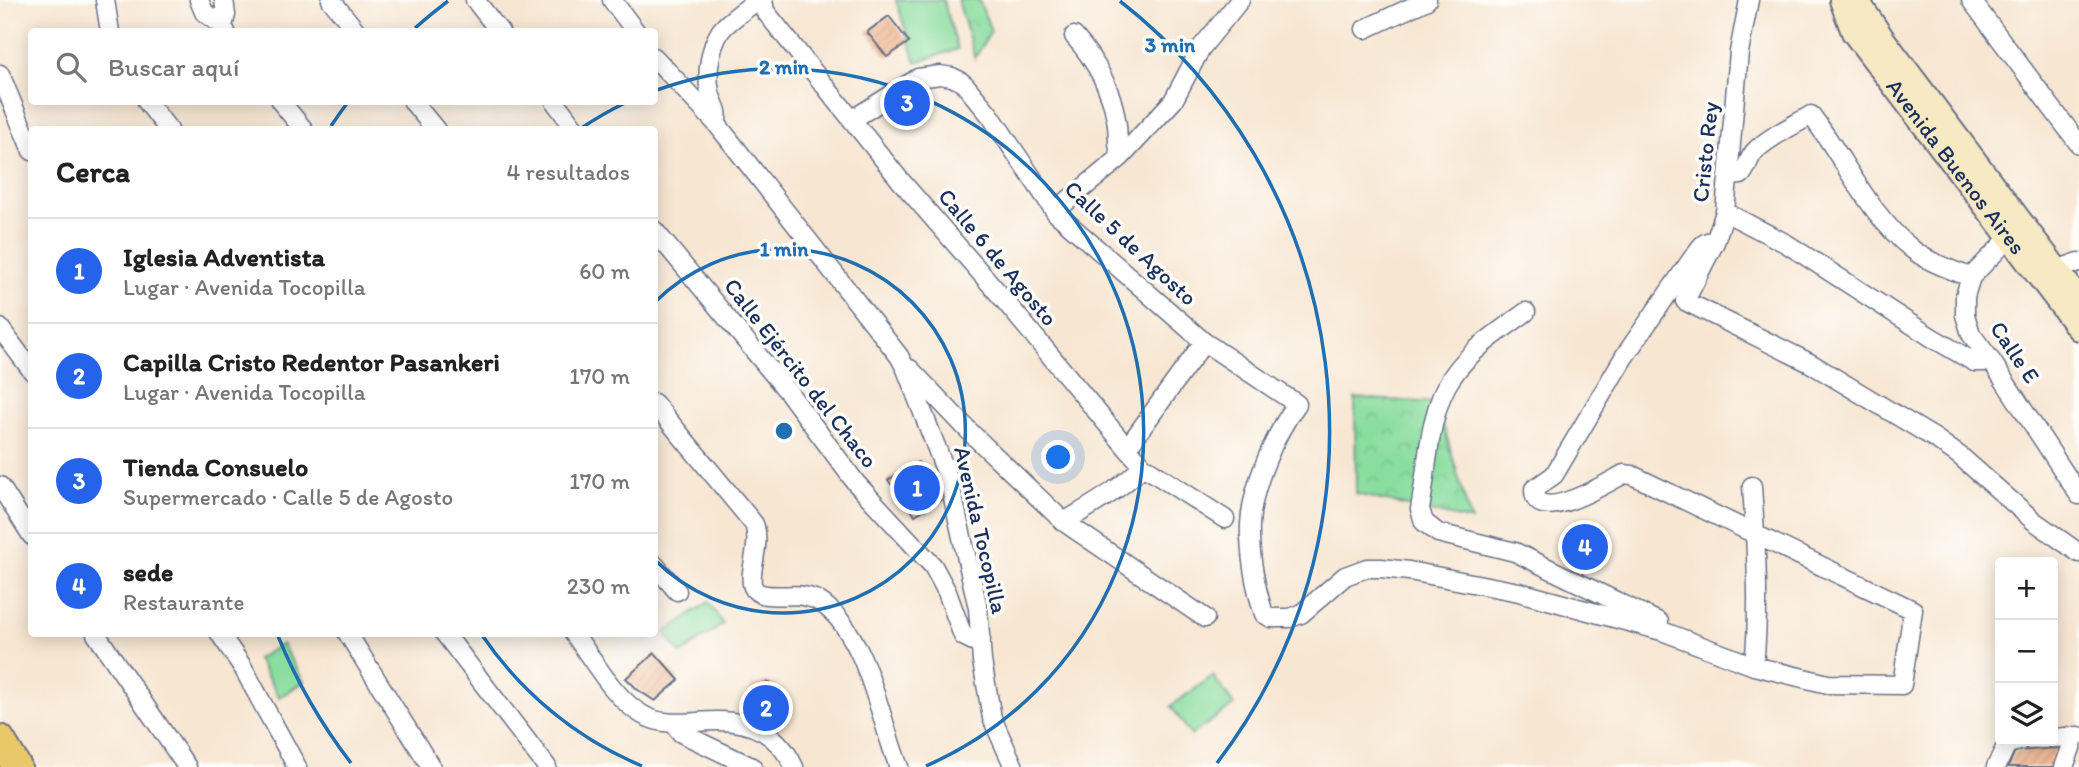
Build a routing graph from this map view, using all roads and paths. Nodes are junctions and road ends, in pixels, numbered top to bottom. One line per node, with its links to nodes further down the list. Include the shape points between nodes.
1 (105, 0): 13 (street)
2 (199, 0): 14 (street, via 204,12)
3 (224, 0): 15 (street)
4 (331, 0): 16 (street)
5 (475, 0): 17 (street)
6 (612, 0): 18 (street)
7 (761, 0): 27 (street, Calle 6 de Agosto, via 765,11); 28 (street, via 721,30 714,46 708,76 718,111)
8 (1240, 0): 35 (street, via 1201,48 1173,102)
9 (1427, 0): 19 (street)
10 (1749, 0): 36 (street, Cristo Rey, via 1739,52)
11 (1971, 0): 34 (street)
12 (1858, 5): 40 (main road, Avenida Buenos Aires, via 1854,32); 42 (main road, Avenida Buenos Aires)
13 (109, 28)
14 (224, 28)
15 (225, 28)
16 (354, 28)
17 (497, 28)
18 (632, 28)
19 (1365, 29)
20 (1074, 36): 35 (street, via 1104,78)
21 (658, 61): 28 (street, Avenida Tocopilla)
22 (0, 74): 33 (street)
23 (149, 105): 29 (street)
24 (283, 105): 30 (street)
25 (415, 105): 31 (street)
26 (557, 105): 32 (street)
27 (853, 119): 38 (street, Calle 5 de Agosto, via 918,78 952,77 965,85 990,115); 53 (street, Calle 6 de Agosto)
28 (716, 123): 51 (street, Avenida Tocopilla)
29 (166, 126)
30 (301, 126)
31 (433, 126)
32 (573, 126)
33 (28, 141)
34 (2079, 144)
35 (1121, 157): 38 (street)
36 (1728, 176): 37 (street, Cristo Rey); 43 (street, via 1741,175 1762,145 1811,115 1899,237 1913,251)
37 (1725, 212): 41 (street, Cristo Rey); 49 (street, via 1787,244 1974,362)
38 (1056, 213): 48 (street, Calle 5 de Agosto)
39 (658, 235): 72 (street, Calle Ejército del Chaco, via 789,393 856,483 933,566 960,633 966,639)
40 (2010, 237): 42 (main road, Avenida Buenos Aires); 43 (street)
41 (1715, 242): 61 (street, via 1704,243 1624,357 1554,475 1536,486 1534,494 1537,501 1549,505 1569,502 1624,474 1632,475); 62 (street, Cristo Rey, via 1685,301 1810,363 1936,439)
42 (2051, 261): 44 (main road, Avenida Buenos Aires); 47 (main road, Avenida Buenos Aires)
43 (1971, 277): 49 (street, Calle E, via 1965,315 1971,334)
44 (2079, 300)
45 (1525, 312): 66 (street, via 1471,354 1443,393 1421,516 1438,533 1515,552 1656,621)
46 (0, 328): 50 (street)
47 (2079, 328)
48 (1203, 342): 53 (street); 66 (street, Calle 5 de Agosto, via 1292,411 1267,460 1250,523 1264,614 1271,618 1301,614 1345,576 1381,568 1518,592)
49 (1993, 362): 57 (street, Calle E)
50 (28, 366)
51 (906, 369): 59 (street); 72 (street, Avenida Tocopilla, via 949,480)
52 (658, 408): 86 (street, via 754,524 758,541 752,584 756,592 813,599 849,634 864,662)
53 (1127, 448): 54 (street, Calle 6 de Agosto)
54 (1143, 466): 58 (street, Calle 6 de Agosto); 59 (street, via 1121,486)
55 (0, 486): 60 (street)
56 (1752, 486): 61 (street)
57 (2079, 495)
58 (1225, 519)
59 (1064, 522): 65 (street)
60 (28, 530)
61 (1755, 533): 73 (street); 73 (street, via 1913,610 1902,685 1828,684)
62 (2079, 553)
63 (658, 569): 64 (street)
64 (677, 591)
65 (1205, 618)
66 (1662, 631): 73 (street)
67 (98, 637): 80 (street)
68 (222, 637): 81 (street)
69 (350, 637): 82 (street)
70 (446, 637): 83 (street)
71 (576, 637): 74 (street, via 632,709 657,721)
72 (981, 640): 87 (street, Avenida Tocopilla, via 992,718)
73 (1754, 666)
74 (676, 723): 84 (street, via 681,733); 85 (street, via 719,721 757,728 773,736)
75 (2077, 737): 76 (street); 89 (street)
76 (2058, 738)
77 (0, 739): 79 (main road)
78 (2011, 746): 88 (street)
79 (17, 767)
80 (187, 767)
81 (298, 767)
82 (431, 767)
83 (547, 767)
84 (752, 767)
85 (794, 767)
86 (899, 767)
87 (1014, 767)
88 (1996, 767)
89 (2064, 767)

